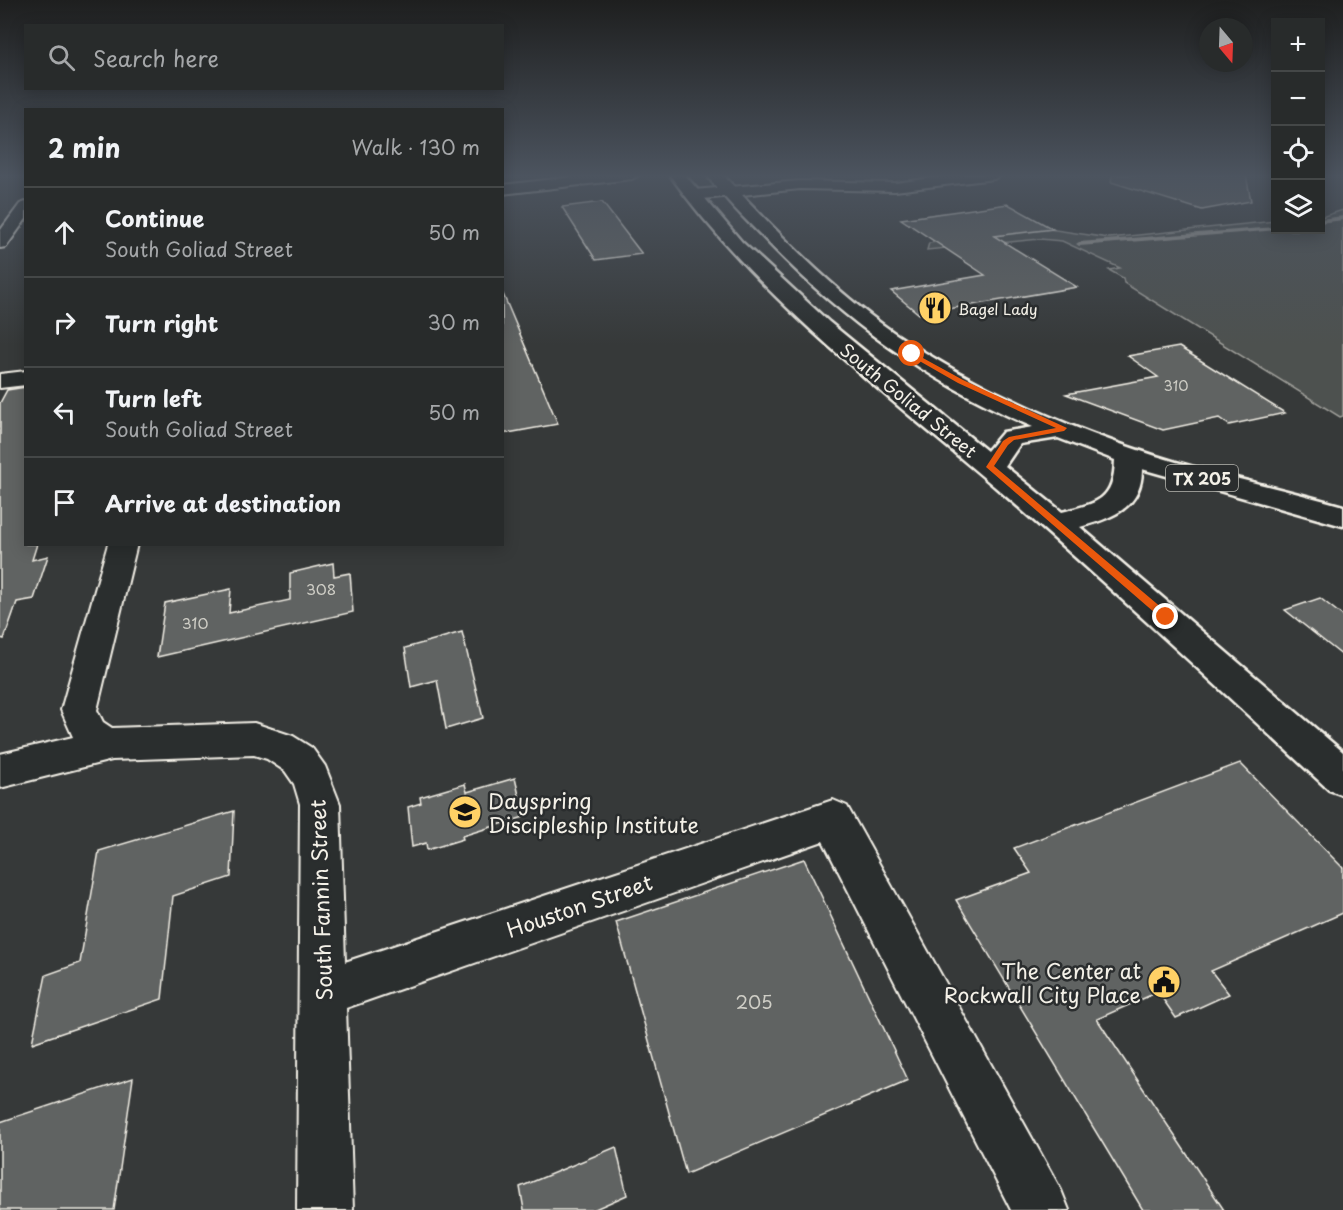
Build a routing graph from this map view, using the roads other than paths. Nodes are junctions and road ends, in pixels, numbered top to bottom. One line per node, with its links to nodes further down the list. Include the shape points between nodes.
1 (9, 231): 5 (street)
2 (724, 231): 10 (main road, South Goliad Street, via 821,327)
3 (766, 231): 8 (main road, South Goliad Street / TX 205, via 884,334 961,382)
4 (24, 242): 5 (street)
5 (0, 244)
6 (24, 378): 7 (street)
7 (0, 381)
8 (1064, 429): 9 (main road, TX 205); 10 (main road, via 1012,438)
9 (1129, 454): 11 (main road, TX 205); 12 (main road, via 1129,483 1123,495 1106,507)
10 (990, 467): 12 (main road, South Goliad Street)
11 (1343, 516)
12 (1058, 523): 16 (main road, South Goliad Street)
13 (122, 546): 14 (street, South Fannin Street, via 80,710 86,731 97,741)
14 (112, 744): 15 (street); 17 (street, South Fannin Street, via 254,739 274,744 303,764 314,779 320,804)
15 (0, 771)
16 (1343, 777)
17 (324, 992): 18 (street, South Fannin Street); 19 (street, Houston Street, via 833,819)
18 (325, 1210)
19 (1041, 1210)

